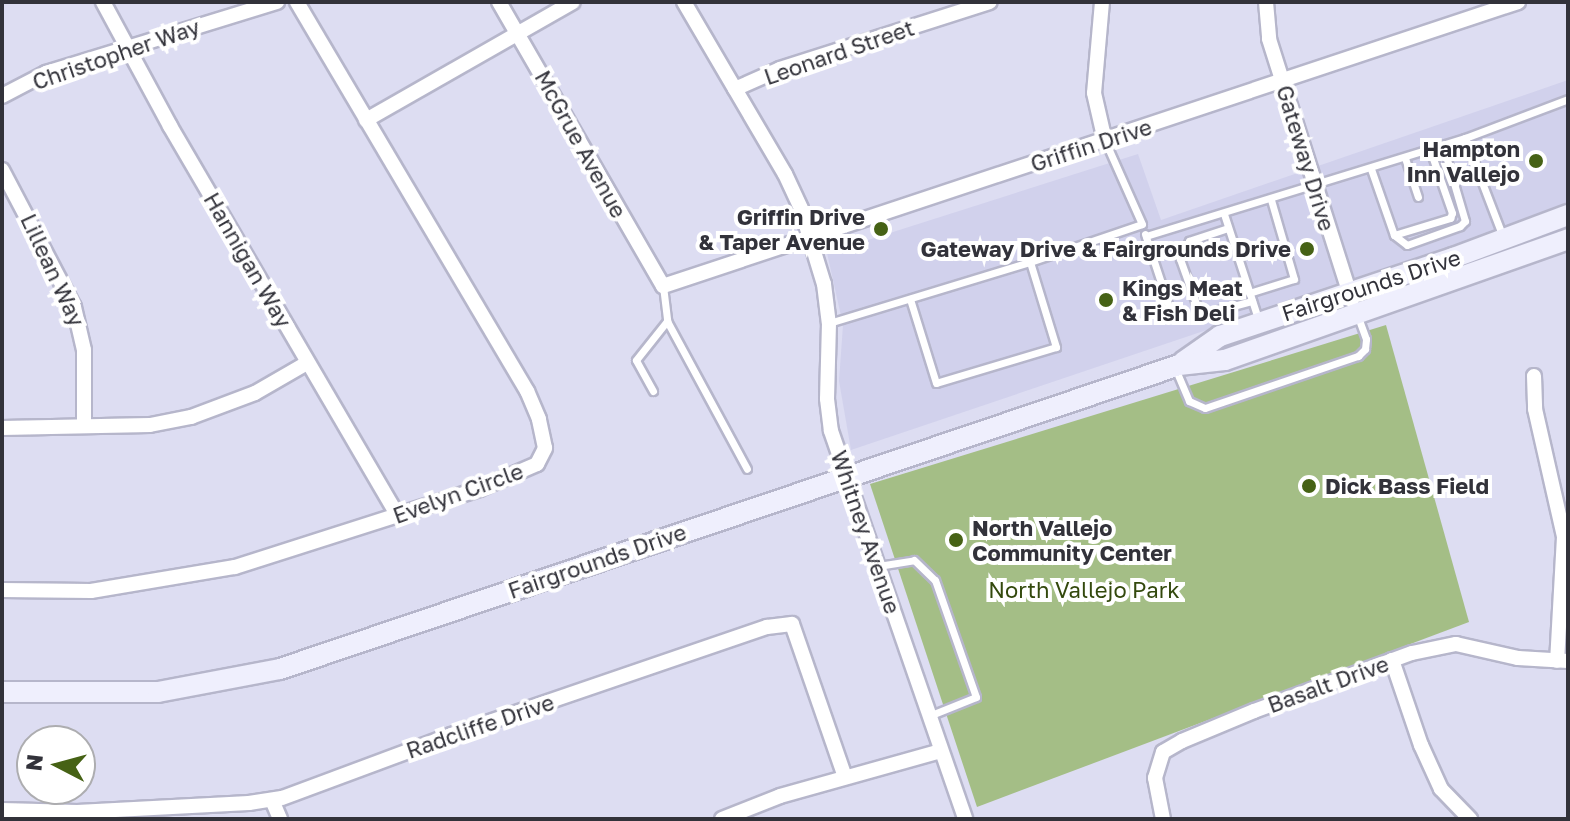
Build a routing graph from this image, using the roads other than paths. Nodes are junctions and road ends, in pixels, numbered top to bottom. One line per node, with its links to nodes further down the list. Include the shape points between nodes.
1 (103, 2): 13 (street, Hannigan Way)
2 (277, 2): 13 (street, Christopher Way)
3 (297, 2): 18 (street, Evelyn Circle)
4 (499, 2): 12 (street, McGrue Avenue)
5 (573, 2): 12 (street)
6 (684, 2): 15 (street, Whitney Avenue)
7 (990, 2): 15 (street, Leonard Street, via 780,69)
8 (1094, 2): 9 (street)
9 (1102, 2): 20 (street, via 1094,93)
10 (1266, 2): 14 (street, Gateway Drive, via 1269,39)
11 (1518, 2): 14 (street, Griffin Drive)
12 (517, 32): 18 (street); 39 (street, McGrue Avenue)
13 (127, 47): 16 (street, Christopher Way, via 46,73); 48 (street, Hannigan Way)
14 (1282, 82): 20 (street, Griffin Drive); 26 (street, Gateway Drive)
15 (735, 89): 35 (street, Whitney Avenue, via 785,174)
16 (2, 96)
17 (1568, 99): 19 (lane)
18 (366, 120): 57 (street, Evelyn Circle, via 527,391 545,448 537,464)
19 (1465, 138): 21 (lane); 36 (lane)
20 (1105, 141): 31 (lane); 35 (street, Griffin Drive)
21 (1443, 146): 22 (lane); 33 (lane, via 1465,221 1407,245)
22 (1430, 150): 23 (lane); 33 (lane, via 1452,216)
23 (1405, 158): 24 (lane); 27 (lane)
24 (1371, 169): 26 (lane); 33 (lane)
25 (2, 170): 52 (street, Lillean Way, via 74,307 84,350)
26 (1314, 187): 28 (lane); 40 (street, Gateway Drive)
27 (1418, 197)
28 (1271, 200): 29 (lane); 41 (lane, via 1294,279)
29 (1224, 214): 32 (lane); 34 (lane)
30 (1568, 215): 36 (main road, Fairgrounds Drive)
31 (1142, 224): 34 (lane); 38 (lane)
32 (1228, 228): 41 (lane); 41 (lane, via 1184,244 1180,259 1188,285 1200,315)
33 (1394, 235)
34 (1146, 236): 43 (lane)
35 (809, 238): 39 (street, Griffin Drive); 47 (street, Whitney Avenue, via 824,284)
36 (1504, 239): 40 (main road, Fairgrounds Drive)
37 (1568, 239): 44 (main road, Fairgrounds Drive)
38 (1030, 262): 42 (lane); 42 (lane, via 1056,347 936,383)
39 (663, 286): 45 (lane)
40 (1349, 290): 44 (street, Gateway Drive); 46 (main road, Fairgrounds Drive)
41 (1251, 297): 46 (lane)
42 (910, 299): 47 (lane)
43 (1170, 310)
44 (1357, 313): 49 (main road, Fairgrounds Drive, via 1225,360); 49 (lane, via 1366,339 1358,356 1205,408 1189,401)
45 (667, 321): 51 (lane, via 636,360); 54 (lane)
46 (1259, 322): 49 (main road, Fairgrounds Drive, via 1220,336)
47 (829, 323): 55 (street, Whitney Avenue, via 827,399 831,431)
48 (307, 363): 52 (street, via 255,393 191,417 150,425); 57 (street, Hannigan Way)
49 (1177, 366): 55 (main road, Fairgrounds Drive)
50 (1534, 376): 56 (street, via 1535,409)
51 (653, 391)
52 (84, 424): 53 (street)
53 (2, 428)
54 (747, 469)
55 (847, 475): 58 (street, Whitney Avenue); 62 (main road, Fairgrounds Drive, via 280,669 158,692)
56 (1564, 505): 61 (street)
57 (398, 516): 59 (street, Evelyn Circle, via 235,567 91,591)
58 (878, 566): 63 (street, Whitney Avenue); 63 (lane, via 914,560 935,580 976,697)
59 (2, 590)
60 (1392, 660): 61 (street, Basalt Drive, via 1456,644 1518,658); 72 (street, Basalt Drive, via 1254,711 1163,752 1155,778); 73 (street, via 1441,789)
61 (1562, 661)
62 (2, 692)
63 (929, 716): 64 (street, Whitney Avenue)
64 (941, 751): 65 (street); 71 (street, Whitney Avenue)
65 (845, 777): 66 (street, Radcliffe Drive, via 792,624 752,632); 70 (street)
66 (272, 800): 68 (street, Radcliffe Drive); 69 (street)
67 (2, 810): 68 (street, Radcliffe Drive)
68 (123, 814)
69 (280, 819)
70 (722, 819)
71 (965, 819)
72 (1163, 819)
73 (1470, 819)

